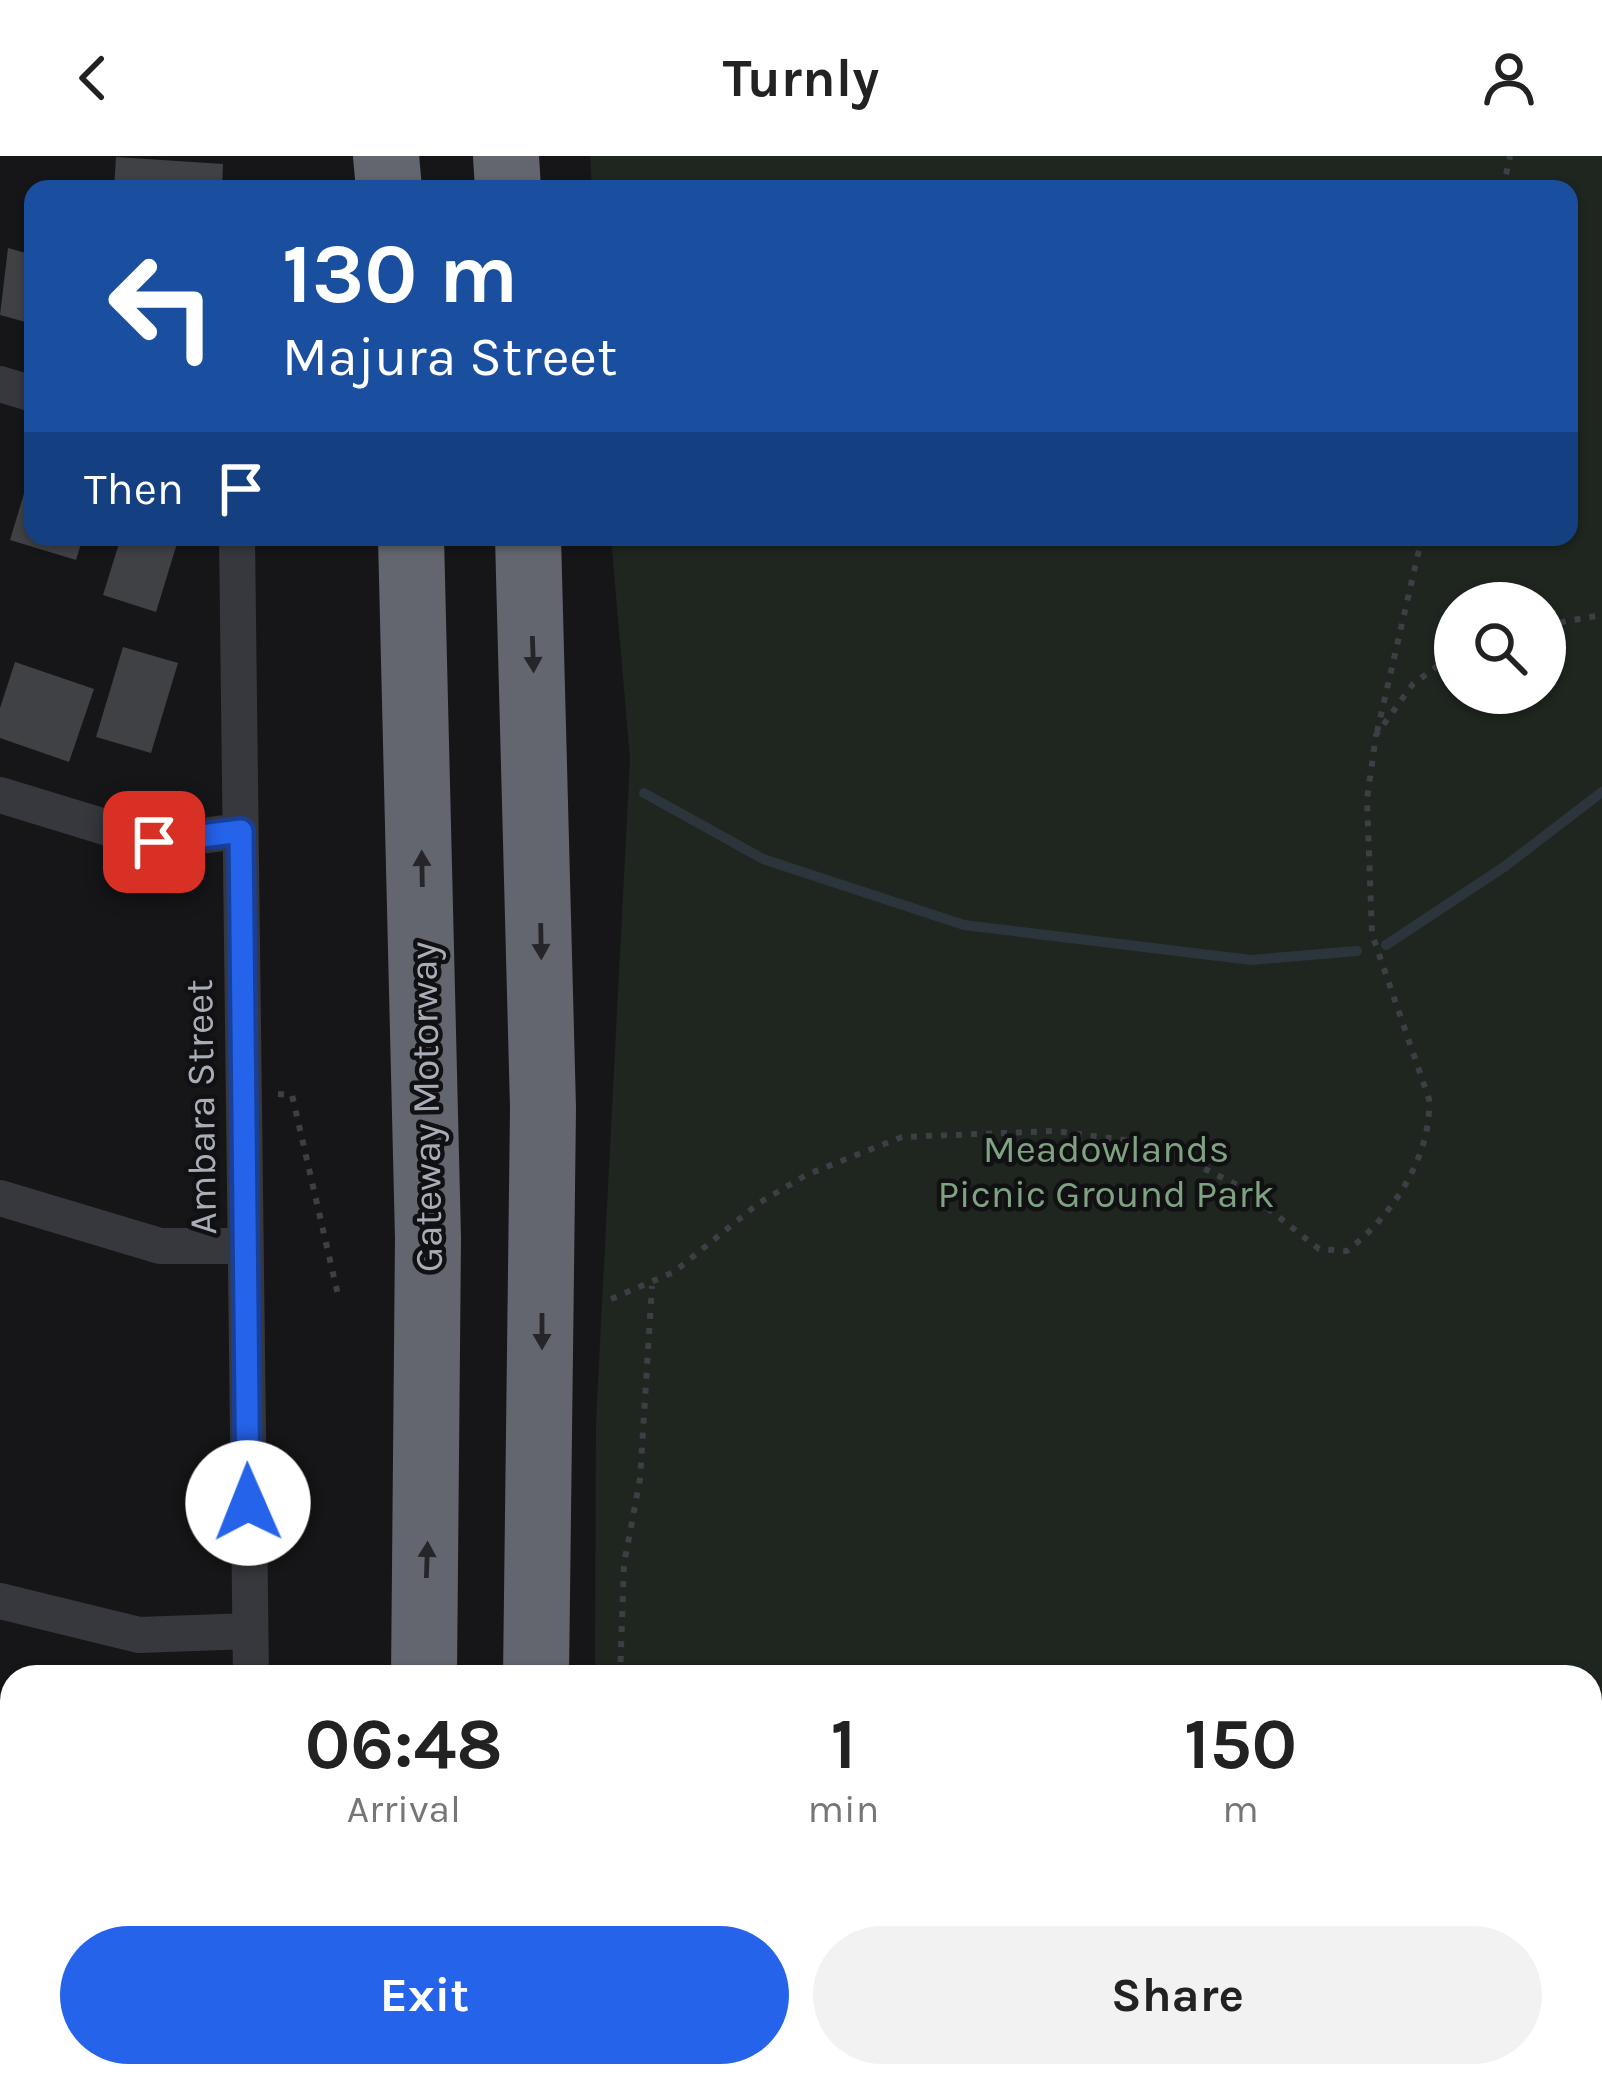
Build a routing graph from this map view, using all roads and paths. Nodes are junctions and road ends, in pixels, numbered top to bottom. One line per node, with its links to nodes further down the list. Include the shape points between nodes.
1 (236, 546): 10 (street, Ambara Street)
2 (411, 546): 20 (highway, Gateway Motorway, one-way to 2, via 428,1191)
3 (528, 546): 21 (highway, one-way to 21, via 543,1108)
4 (1420, 546): 8 (path)
5 (1602, 615): 6 (path)
6 (1566, 621)
7 (1434, 668): 8 (path)
8 (1376, 735): 14 (path, via 1367,799 1372,934 1430,1119 1388,1212 1347,1251 1319,1249 1241,1187 1155,1144 1055,1130 902,1137 759,1203)
9 (0, 795): 10 (street, via 154,842)
10 (241, 831): 11 (street, Ambara Street)
11 (243, 1092): 13 (street, Ambara Street); 15 (path, via 292,1095)
12 (0, 1198): 13 (street, via 160,1246)
13 (244, 1246): 18 (street, Ambara Street)
14 (652, 1286): 16 (path); 22 (path)
15 (338, 1295)
16 (611, 1299)
17 (0, 1601): 18 (street, via 139,1635)
18 (250, 1631): 19 (street, Ambara Street)
19 (251, 1665)
20 (424, 1665)
21 (536, 1665)
22 (620, 1665)

